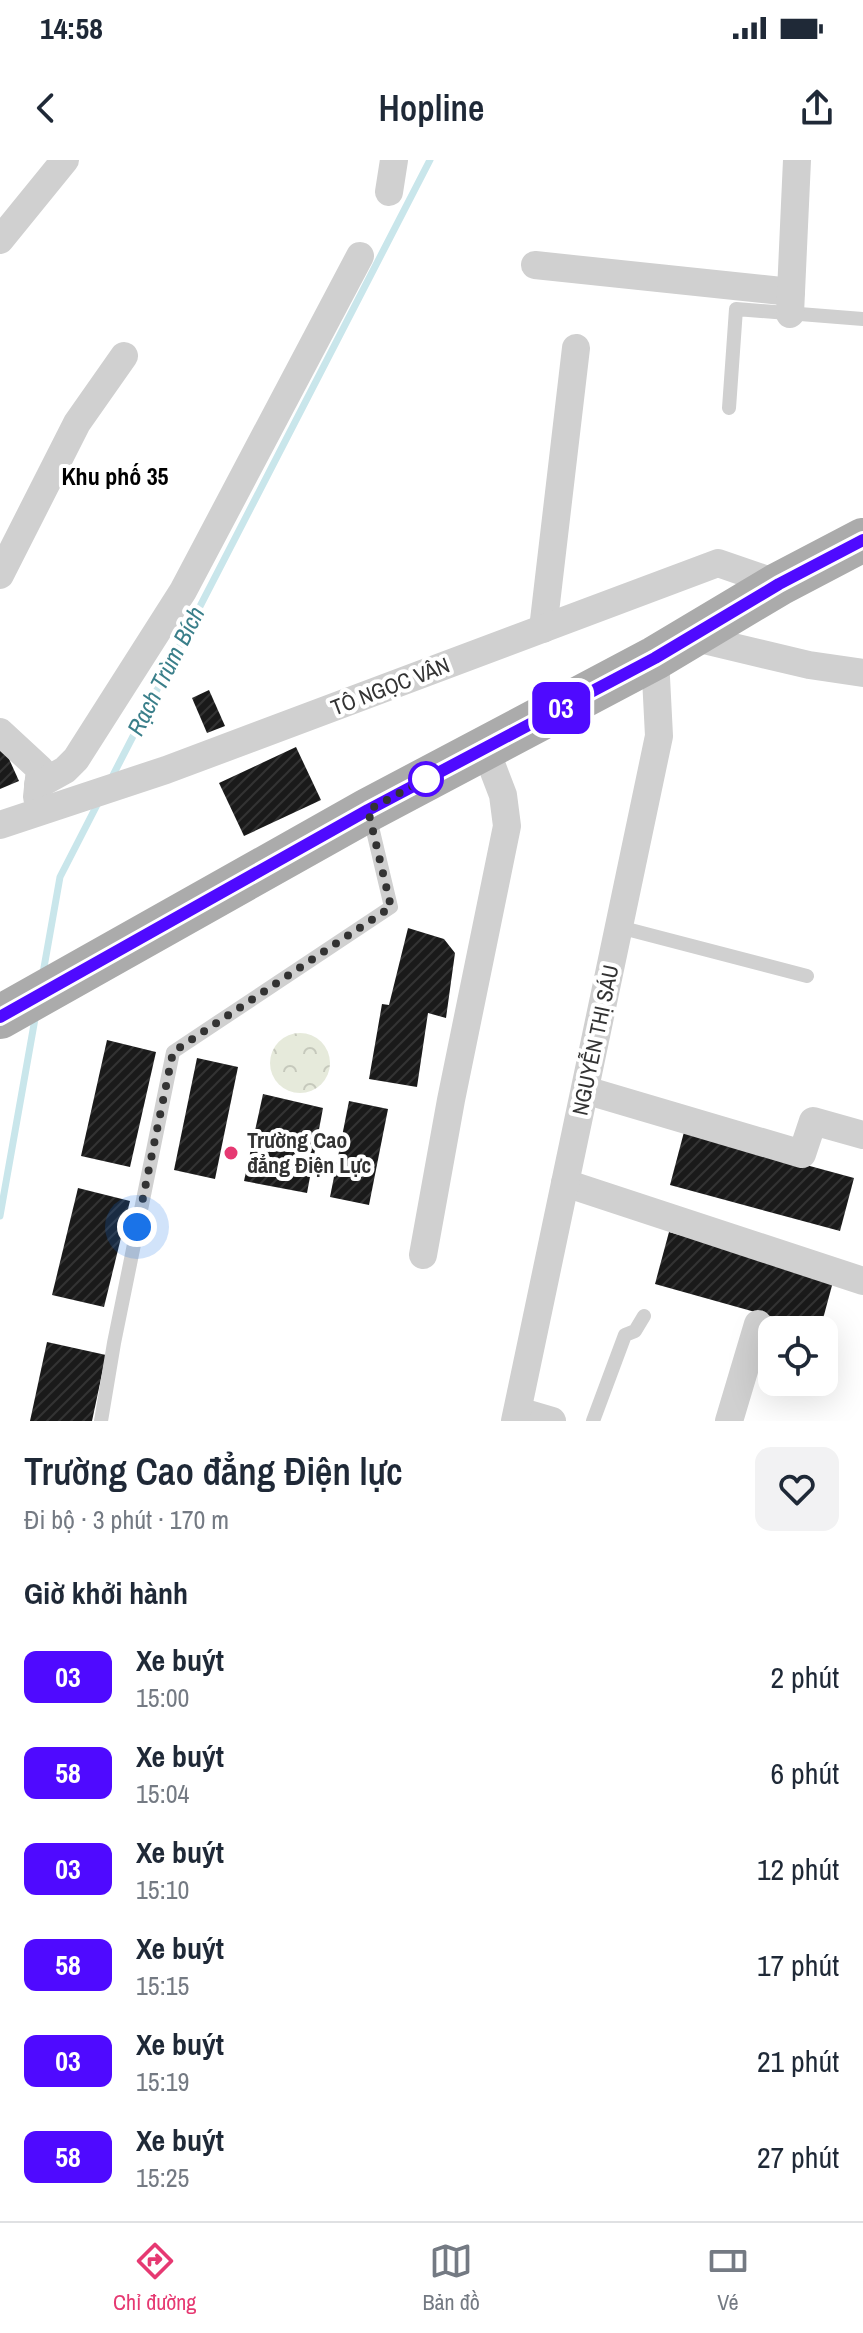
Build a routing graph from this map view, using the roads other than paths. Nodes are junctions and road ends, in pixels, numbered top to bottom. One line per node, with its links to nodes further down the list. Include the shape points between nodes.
1 (65, 160): 5 (street)
2 (394, 160): 4 (street)
3 (797, 160): 8 (street)
4 (389, 192)
5 (0, 240)
6 (360, 256): 21 (street, via 183,591 76,759)
7 (535, 265): 8 (street)
8 (791, 303): 9 (lane); 12 (lane, via 736,309)
9 (863, 319)
10 (576, 348): 16 (street)
11 (124, 356): 14 (street, via 77,423)
12 (729, 408)
13 (863, 540): 15 (main road)
14 (0, 575)
15 (779, 584): 16 (street, TÔ NGỌC VÂN, via 718,563); 17 (main road)
16 (543, 629): 21 (street, TÔ NGỌC VÂN, via 166,770)
17 (673, 648): 18 (street); 20 (main road); 24 (street, NGUYỄN THỊ SÁU)
18 (863, 673)
19 (0, 732): 21 (street, via 40,769)
20 (485, 748): 22 (main road); 30 (street, via 503,795 507,826)
21 (43, 801): 23 (street, TÔ NGỌC VÂN)
22 (368, 810): 26 (main road); 35 (lane, via 391,907 173,1052)
23 (0, 825)
24 (619, 927): 25 (lane); 27 (street, NGUYỄN THỊ SÁU)
25 (807, 976)
26 (0, 1017)
27 (585, 1090): 28 (street, via 802,1154 813,1121); 29 (street, NGUYỄN THỊ SÁU)
28 (863, 1135)
29 (565, 1183): 31 (street); 34 (street, NGUYỄN THỊ SÁU)
30 (423, 1255)
31 (863, 1281)
32 (644, 1316): 37 (lane, via 635,1331 625,1335)
33 (758, 1324): 38 (street)
34 (516, 1416): 36 (street)
35 (101, 1421)
36 (552, 1421)
37 (593, 1421)
38 (729, 1421)

